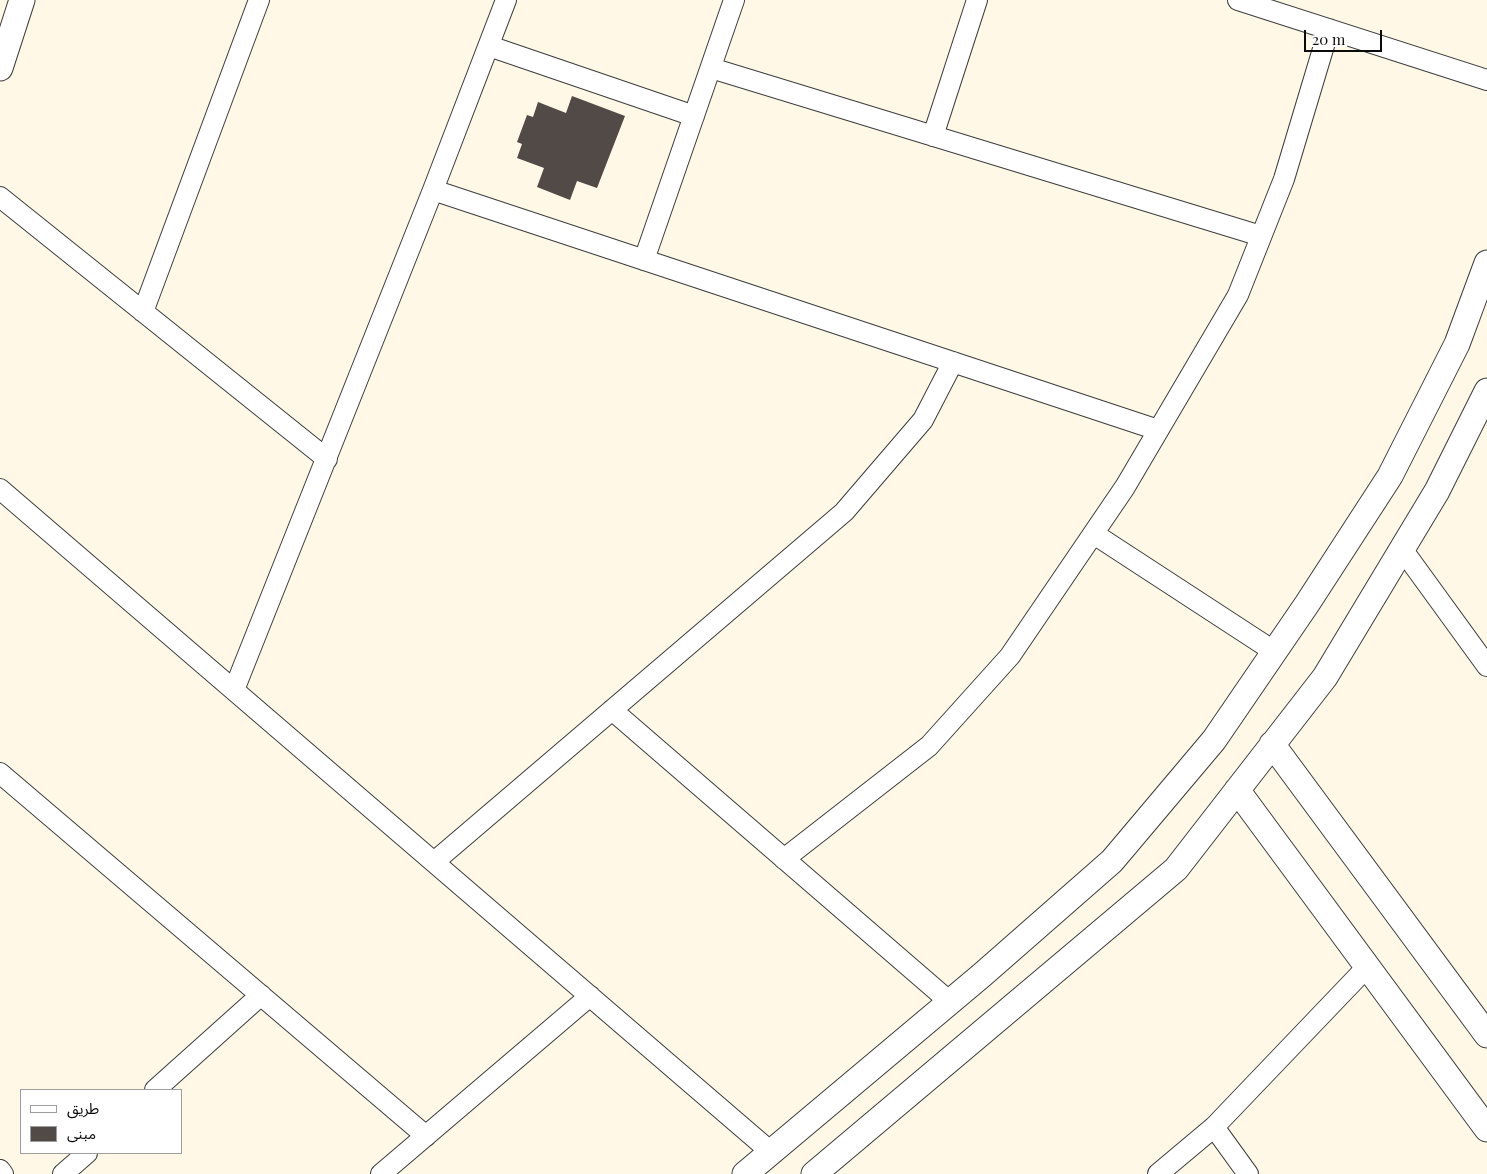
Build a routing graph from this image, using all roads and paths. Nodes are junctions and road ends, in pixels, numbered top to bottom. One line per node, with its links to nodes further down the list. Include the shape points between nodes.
1 (22, 0): 9 (street)
2 (259, 0): 19 (street)
3 (506, 0): 8 (street)
4 (734, 0): 10 (street)
5 (977, 0): 13 (street)
6 (1238, 0): 7 (street)
7 (1329, 29): 11 (street); 16 (street, via 1284,179)
8 (489, 46): 12 (street); 14 (street)
9 (0, 68)
10 (711, 68): 12 (street); 13 (street)
11 (1487, 80)
12 (694, 116): 17 (street)
13 (933, 136): 16 (street)
14 (433, 190): 17 (street); 23 (street)
15 (0, 197): 19 (street)
16 (1261, 236): 22 (street, via 1238,295)
17 (644, 260): 20 (street)
18 (1487, 263): 27 (street, via 1457,344 1390,476)
19 (143, 312): 23 (street)
20 (952, 362): 22 (street); 30 (street, via 923,420 844,512)
21 (1487, 391): 26 (street, via 1437,491)
22 (1158, 430): 25 (street)
23 (326, 459): 29 (street)
24 (0, 489): 29 (street)
25 (1094, 534): 27 (street); 34 (street, via 1010,656 929,746)
26 (1402, 549): 28 (street); 31 (street, via 1325,677)
27 (1275, 652): 39 (street, via 1214,740 1112,861)
28 (1487, 666)
29 (234, 690): 35 (street)
30 (612, 710): 34 (street); 35 (street)
31 (1272, 744): 33 (street); 40 (street)
32 (0, 774): 37 (street)
33 (1237, 790): 36 (street); 52 (street, via 1176,869)
34 (784, 859): 39 (street)
35 (434, 862): 38 (street)
36 (1367, 967): 42 (street); 43 (street)
37 (260, 994): 41 (street); 44 (street)
38 (590, 996): 44 (street); 45 (street)
39 (950, 1002): 45 (street)
40 (1487, 1035)
41 (156, 1089)
42 (1214, 1127): 53 (street); 54 (street)
43 (1487, 1129)
44 (426, 1136): 50 (street)
45 (771, 1152): 51 (street)
46 (86, 1154): 49 (street)
47 (0, 1170): 48 (street)
48 (3, 1174)
49 (63, 1174)
50 (381, 1174)
51 (745, 1174)
52 (814, 1174)
53 (1158, 1174)
54 (1248, 1174)

